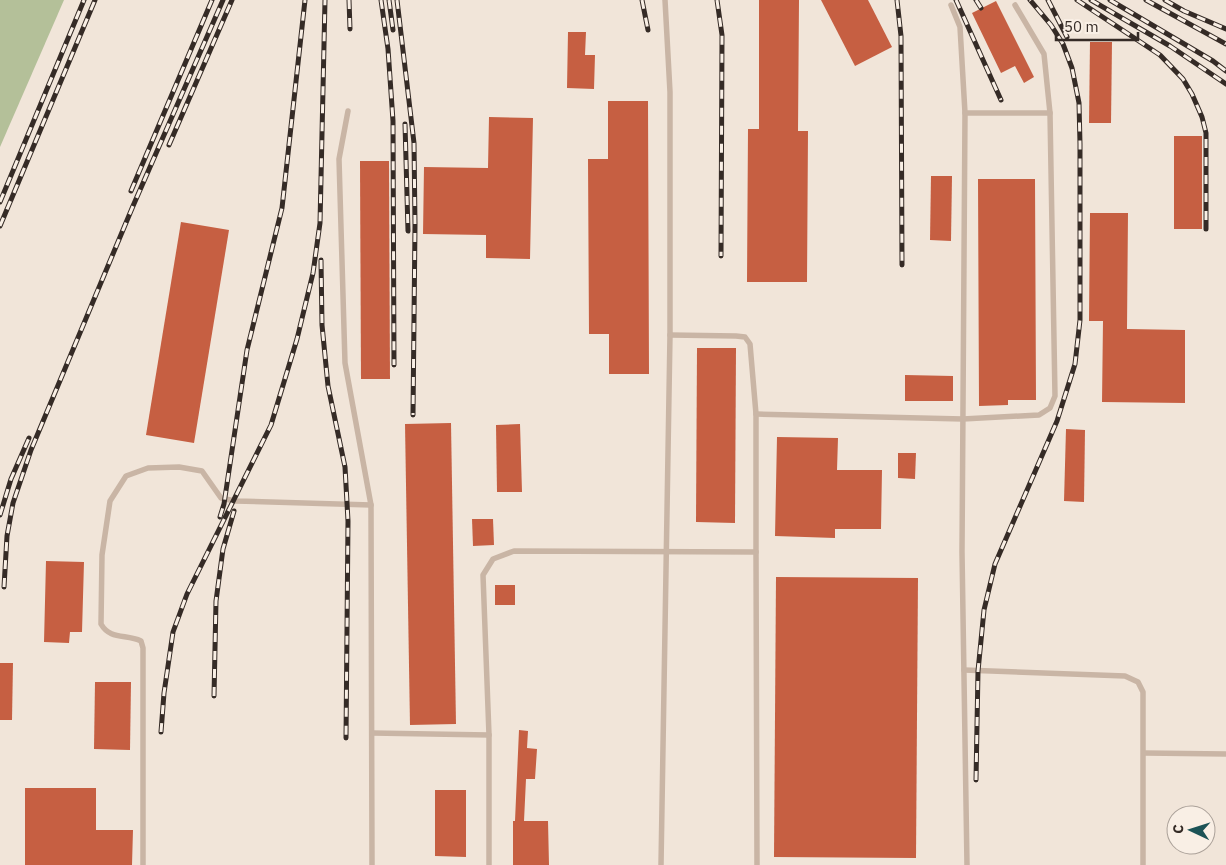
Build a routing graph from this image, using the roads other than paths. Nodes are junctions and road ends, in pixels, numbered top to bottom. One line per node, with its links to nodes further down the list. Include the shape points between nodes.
1 (665, 0): 7 (lane, via 670,92)
2 (951, 5): 5 (lane, via 960,27)
3 (1015, 5): 6 (lane, via 1044,54)
4 (348, 111): 10 (lane, via 339,159 345,363)
5 (965, 113): 6 (lane); 9 (lane)
6 (1050, 113): 9 (lane, via 1055,396 1050,408 1038,415)
7 (670, 335): 8 (lane, via 745,338 750,344); 11 (lane)
8 (756, 414): 9 (lane); 12 (lane)
9 (963, 419): 13 (lane)
10 (372, 505): 14 (lane); 18 (lane, via 235,501 221,498 202,471 179,467 148,468 126,476 110,501 102,555 102,624 112,635 141,640 143,648)
11 (667, 550): 12 (lane); 15 (lane, via 514,551 493,559 483,574); 21 (lane)
12 (756, 552): 22 (lane)
13 (964, 670): 16 (lane, via 1125,676 1138,682 1143,692); 23 (lane)
14 (372, 732): 15 (lane); 19 (lane)
15 (489, 735): 20 (lane)
16 (1144, 753): 17 (lane); 24 (lane)
17 (1226, 754)
18 (143, 865)
19 (372, 865)
20 (489, 865)
21 (661, 865)
22 (757, 865)
23 (967, 865)
24 (1143, 865)

